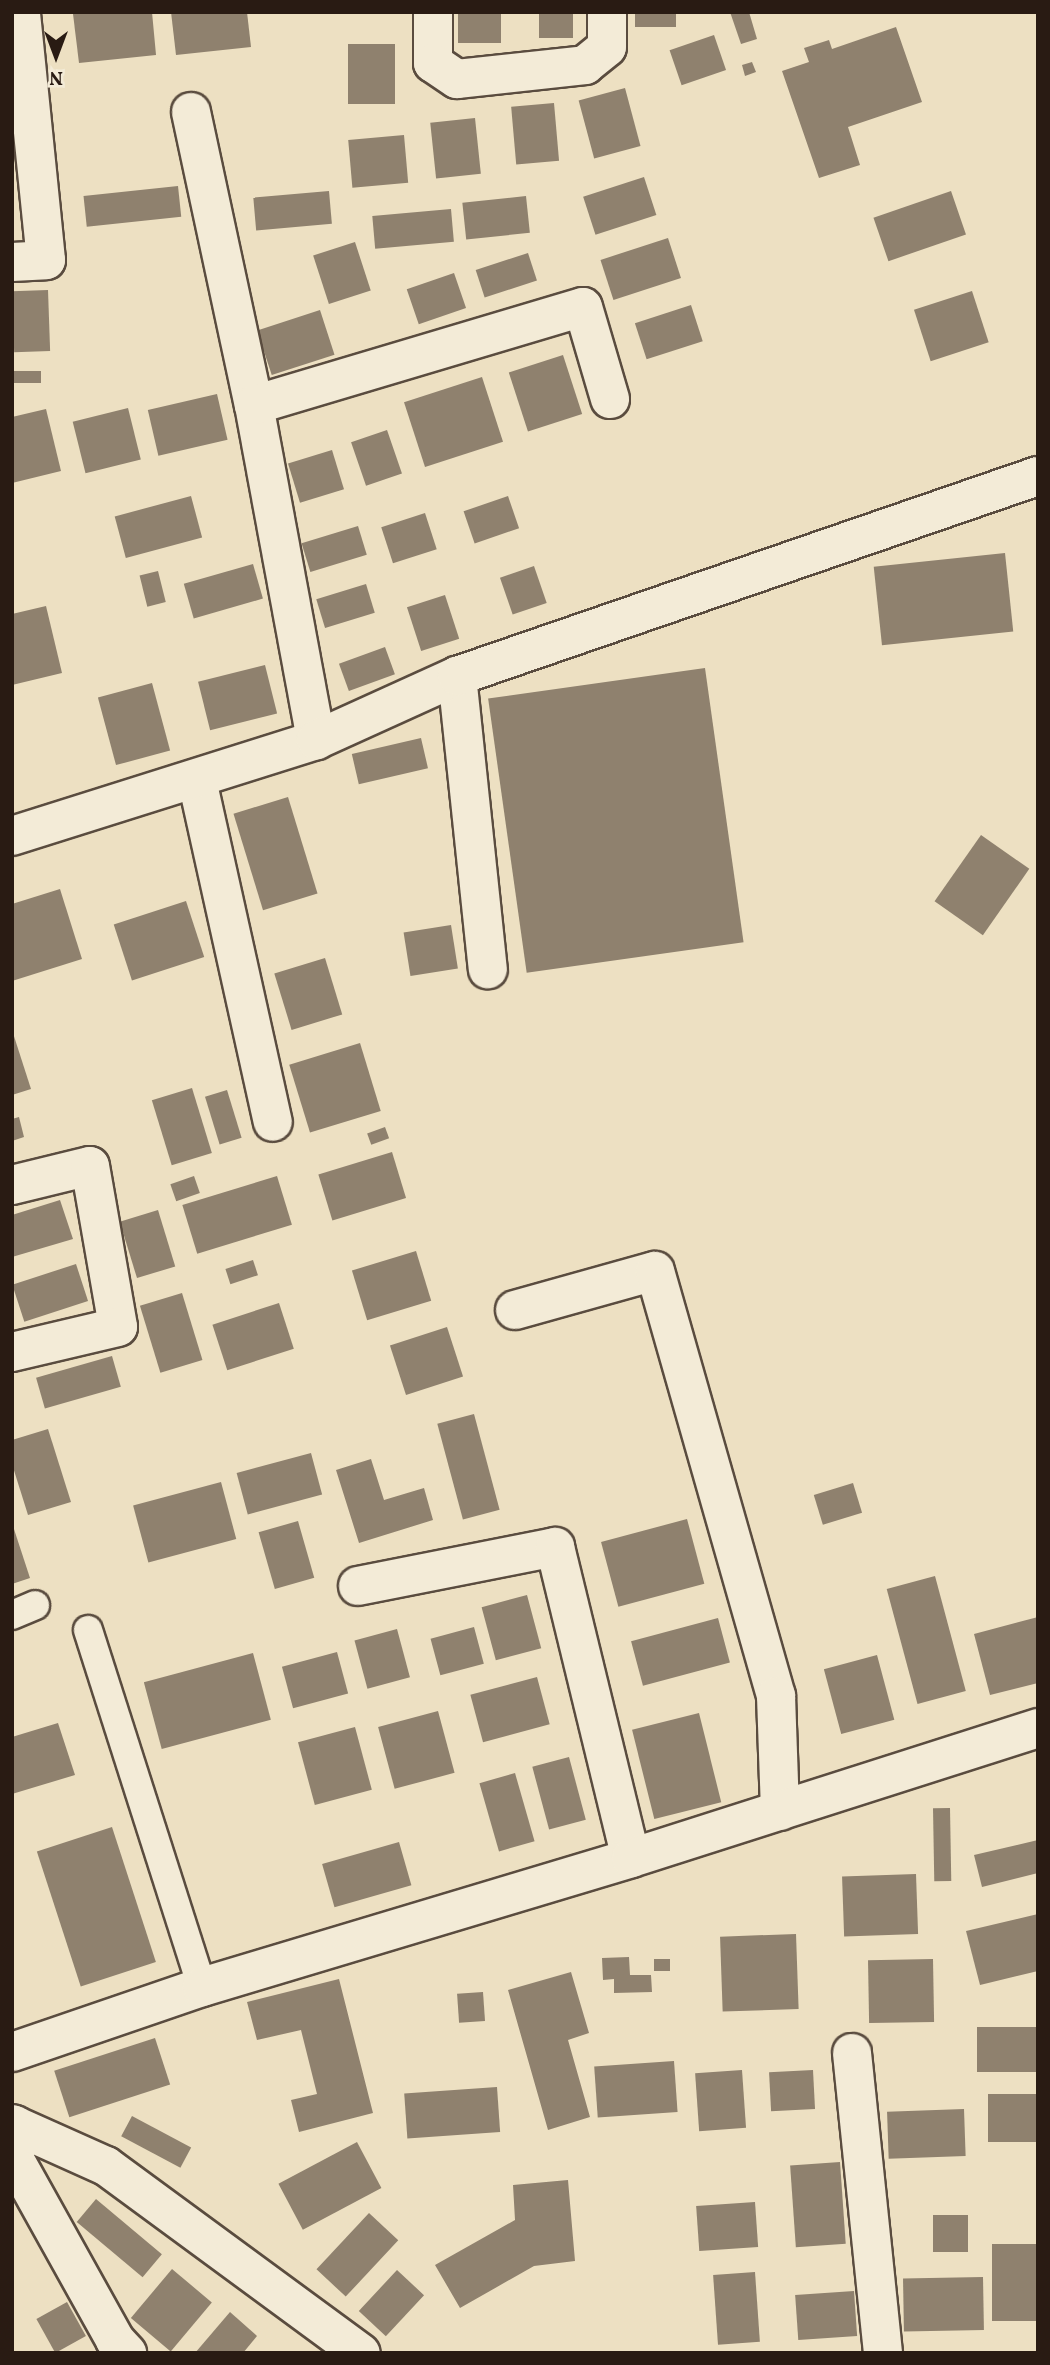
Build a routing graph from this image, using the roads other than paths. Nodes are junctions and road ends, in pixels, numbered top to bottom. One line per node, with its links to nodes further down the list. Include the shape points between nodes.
1 (21, 12): 5 (street, via 46,260)
2 (433, 12): 3 (street, via 433,63 457,79 585,65 607,47)
3 (607, 12)
4 (191, 112): 7 (street)
5 (12, 262)
6 (610, 399): 7 (street, via 583,307)
7 (254, 405): 10 (street)
8 (1038, 476): 9 (street)
9 (457, 676): 10 (street); 13 (street)
10 (316, 740): 11 (street)
11 (197, 780): 12 (street); 14 (street)
12 (12, 836)
13 (488, 969)
14 (273, 1122)
15 (12, 1185): 17 (street, via 90,1166 118,1327)
16 (515, 1310): 21 (street, via 655,1270 776,1696)
17 (12, 1352)
18 (358, 1586): 22 (street, via 555,1547)
19 (88, 1630): 23 (lane)
20 (1038, 1728): 21 (street)
21 (780, 1811): 22 (street)
22 (631, 1858): 23 (street)
23 (202, 1987): 24 (street)
24 (12, 2052)
25 (852, 2053): 29 (street)
26 (13, 2125): 27 (street, via 15,2160 115,2340); 28 (street, via 106,2166)
27 (127, 2353)
28 (361, 2353)
29 (883, 2353)

